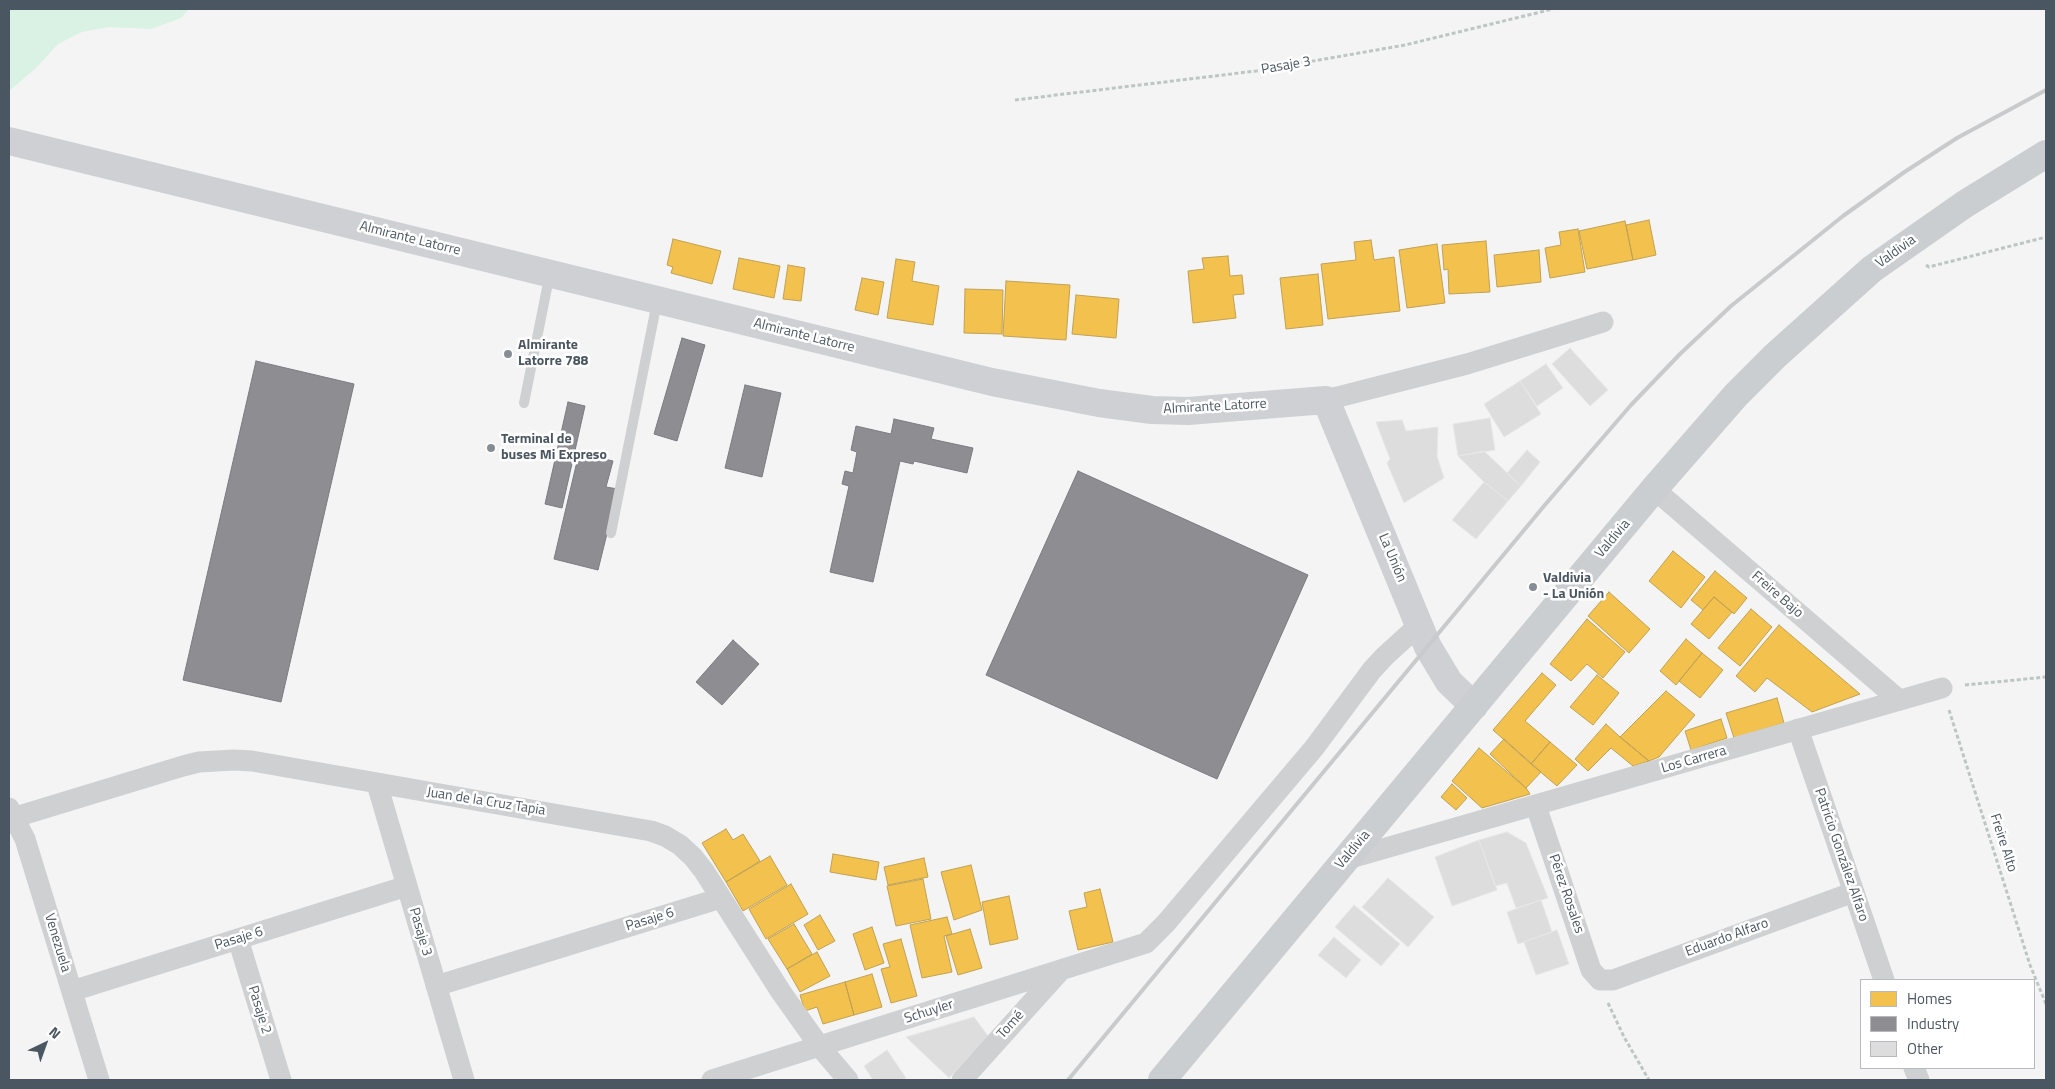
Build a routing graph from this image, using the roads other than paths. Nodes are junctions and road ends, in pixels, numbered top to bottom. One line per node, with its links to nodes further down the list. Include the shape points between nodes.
1 (9, 140): 3 (main road, Almirante Latorre)
2 (2046, 154): 8 (main road, Valdivia, via 1900,248 1835,300 1775,356 1701,433)
3 (550, 272): 4 (main road, Almirante Latorre); 7 (lane)
4 (658, 299): 6 (main road, Almirante Latorre, via 992,382 1099,403 1188,411); 9 (lane)
5 (1603, 322): 6 (street, Almirante Latorre, via 1467,364)
6 (1326, 400): 10 (main road, La Unión)
7 (524, 403)
8 (1654, 489): 12 (street, Freire Bajo); 13 (main road, Valdivia)
9 (611, 533)
10 (1419, 625): 13 (main road, La Unión, via 1449,682); 23 (street, Schuyler, via 1372,670 1314,748 1146,943)
11 (1942, 688): 12 (street, Los Carrera)
12 (1899, 700): 14 (street, Los Carrera)
13 (1474, 706): 18 (main road, Valdivia)
14 (1798, 729): 16 (street, Los Carrera); 20 (street, Patricio González Alfaro)
15 (377, 784): 17 (street, Juan de la Cruz Tapia, via 252,762 216,760 183,766); 19 (street, Pasaje 3); 21 (street, Juan de la Cruz Tapia, via 635,827 665,836 693,857)
16 (1536, 806): 18 (street, Los Carrera); 25 (street, Pérez Rosales, via 1591,970)
17 (10, 815): 27 (street, Venezuela, via 25,839)
18 (1344, 860): 35 (main road, Valdivia)
19 (407, 886): 22 (street, Pasaje 6); 26 (street, Pasaje 3)
20 (1854, 892): 24 (street, Patricio González Alfaro); 25 (street, Eduardo Alfaro, via 1614,980)
21 (721, 898): 26 (street, Pasaje 6); 28 (street, Juan de la Cruz Tapia)
22 (238, 939): 27 (street, Pasaje 6); 30 (street, Pasaje 2)
23 (1061, 970): 28 (street, Schuyler); 34 (street, Tomé)
24 (1884, 979)
25 (1600, 980)
26 (436, 986): 31 (street, Pasaje 3)
27 (72, 991): 29 (street, Venezuela)
28 (820, 1047): 32 (street, Schuyler); 33 (street, Juan de la Cruz Tapia)
29 (99, 1080)
30 (280, 1080)
31 (464, 1080)
32 (712, 1080)
33 (848, 1080)
34 (962, 1080)
35 (1162, 1080)

